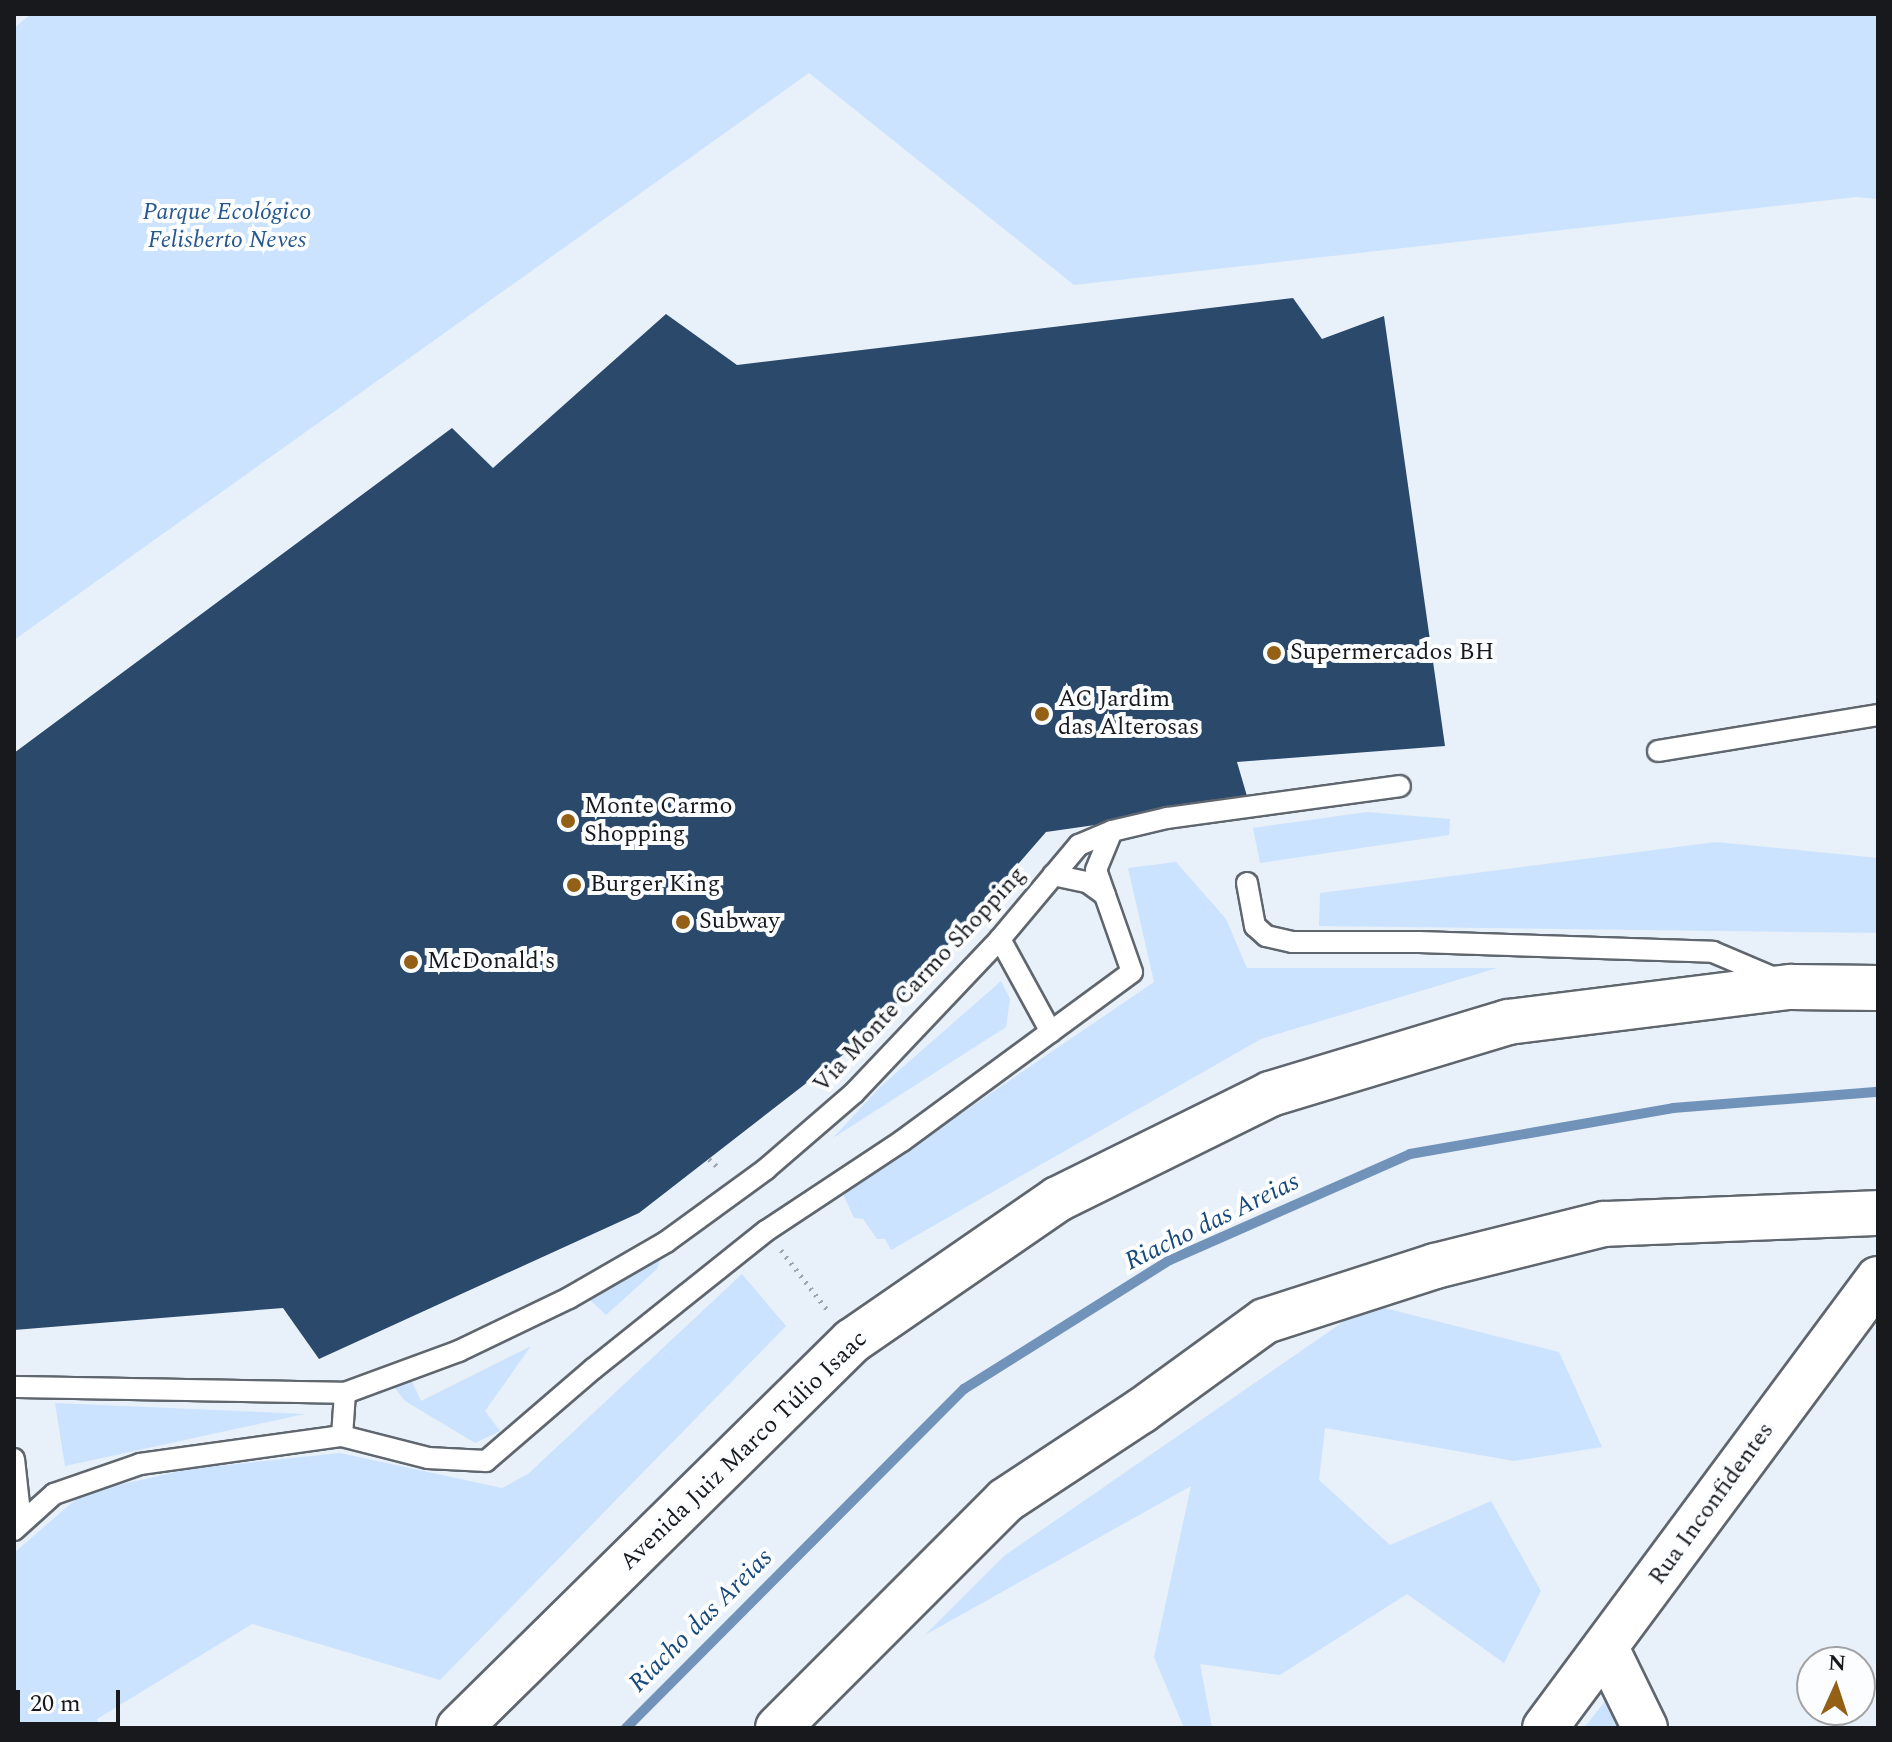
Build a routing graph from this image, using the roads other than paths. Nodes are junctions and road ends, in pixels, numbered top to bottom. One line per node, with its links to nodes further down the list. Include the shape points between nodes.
1 (1878, 715): 2 (lane)
2 (1658, 751)
3 (1400, 786): 4 (lane, Via Monte Carmo Shopping, via 1167,818)
4 (1112, 831): 5 (lane, Via Monte Carmo Shopping, via 1079,845); 7 (lane, via 1096,870)
5 (1053, 875): 7 (lane, via 1087,882); 8 (lane, Via Monte Carmo Shopping)
6 (1247, 883): 9 (lane, via 1255,926 1266,936 1292,942 1713,952)
7 (1105, 895): 11 (lane, via 1132,972)
8 (1000, 939): 11 (lane); 15 (lane, Via Monte Carmo Shopping, via 854,1093 707,1214 523,1322)
9 (1791, 987): 10 (main road, Avenida Juiz Marco Túlio Isaac); 20 (main road, Avenida Juiz Marco Túlio Isaac, via 1508,1022 1270,1094 1058,1199 852,1341)
10 (1878, 988)
11 (1051, 1032): 16 (lane, via 902,1141 766,1231 486,1461 428,1458)
12 (1878, 1213): 21 (main road, via 1604,1224 1435,1266 1265,1321 1006,1500)
13 (1878, 1279): 19 (main road, Rua Inconfidentes)
14 (14, 1387): 15 (lane)
15 (345, 1393): 16 (lane)
16 (342, 1436): 18 (lane, via 140,1464 54,1494)
17 (14, 1459): 18 (lane)
18 (18, 1526)
19 (1606, 1648): 22 (main road, Rua Inconfidentes); 23 (main road)
20 (459, 1728)
21 (778, 1728)
22 (1545, 1728)
23 (1645, 1728)

